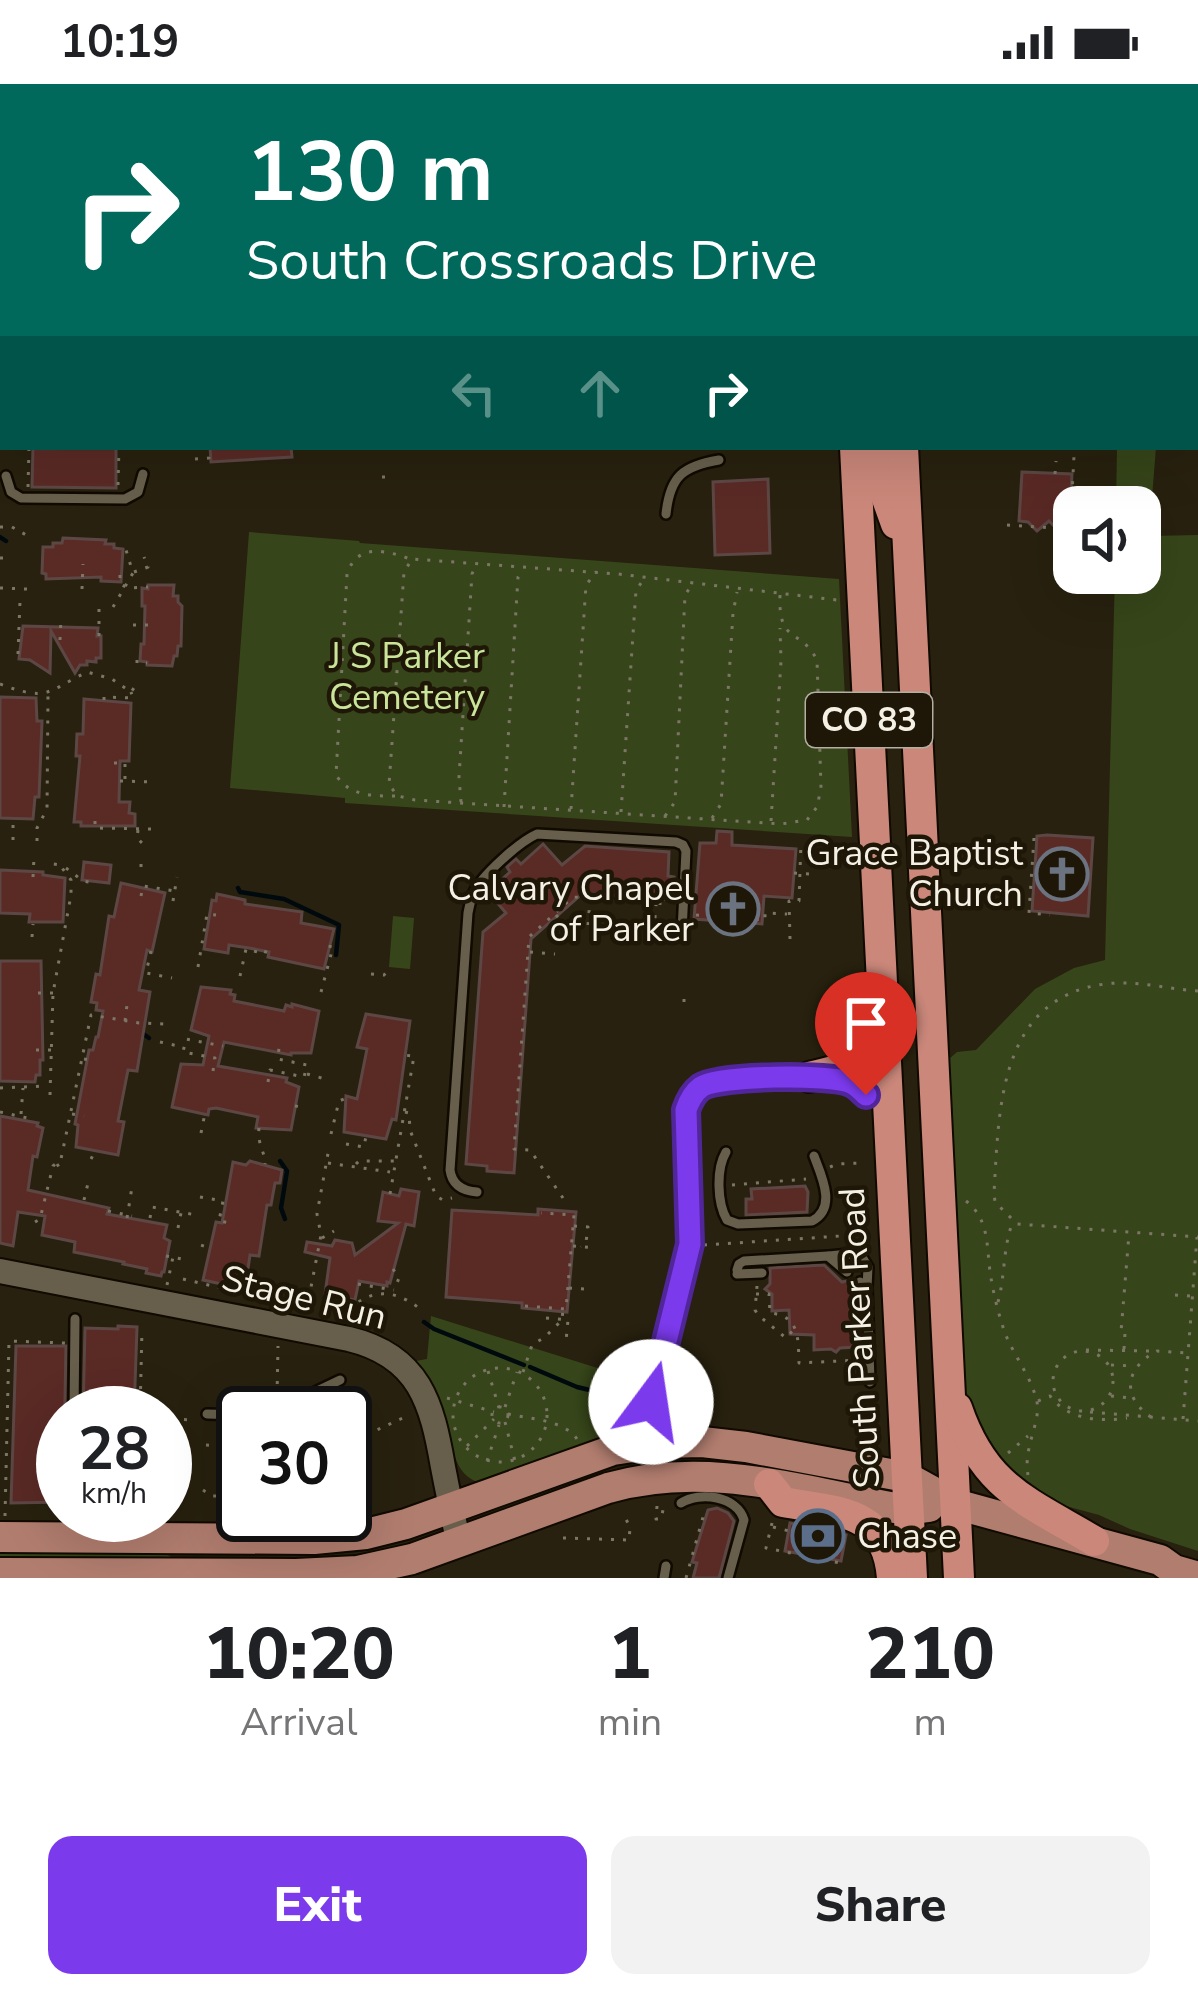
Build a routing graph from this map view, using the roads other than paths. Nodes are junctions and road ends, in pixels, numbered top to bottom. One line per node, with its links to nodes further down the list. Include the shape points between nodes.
1 (855, 450): 10 (highway, South Parker Road / CO 83)
2 (878, 450): 8 (highway)
3 (903, 450): 8 (highway, CO 83)
4 (719, 460): 7 (lane, via 686,469)
5 (143, 474): 6 (lane, via 125,499 21,498)
6 (6, 476)
7 (666, 514)
8 (909, 563): 23 (highway, CO 83)
9 (682, 932): 15 (lane, via 686,851 676,842 537,835 481,881 468,913 450,1170 466,1192)
10 (883, 1006): 11 (highway, via 861,1058); 12 (highway, South Parker Road / CO 83)
11 (809, 1077): 12 (highway, via 853,1084); 28 (street, via 718,1080 688,1104 690,1244)
12 (889, 1130): 29 (highway, South Parker Road / CO 83)
13 (726, 1152): 14 (lane, via 721,1209 738,1224 820,1217 825,1191)
14 (814, 1156)
15 (477, 1192)
16 (828, 1256): 18 (lane); 19 (lane, via 739,1264 737,1272); 22 (lane, via 862,1257 868,1267)
17 (0, 1271): 33 (street, Stage Run, via 349,1339 391,1355 432,1412)
18 (847, 1272)
19 (760, 1276)
20 (76, 1319): 24 (lane)
21 (340, 1380): 25 (lane)
22 (870, 1382)
23 (948, 1385): 32 (highway, CO 83); 39 (highway, via 994,1477)
24 (75, 1386)
25 (327, 1386)
26 (216, 1416): 27 (lane)
27 (203, 1417)
28 (647, 1444): 29 (main road, via 733,1445); 33 (main road); 35 (main road, via 635,1465 549,1496)
29 (905, 1477): 32 (main road); 34 (highway, South Parker Road / CO 83)
30 (772, 1497): 34 (main road); 35 (main road, via 717,1476 664,1476); 49 (highway, via 869,1524 887,1548)
31 (681, 1503): 48 (lane, via 708,1497 742,1511)
32 (955, 1504): 34 (main road); 39 (main road); 51 (highway, CO 83)
33 (451, 1508): 37 (main road); 41 (street, Stage Run)
34 (907, 1510): 50 (highway, South Parker Road / CO 83)
35 (531, 1516): 41 (main road)
36 (3, 1531): 38 (main road)
37 (372, 1532)
38 (216, 1536)
39 (1094, 1541): 42 (main road)
40 (360, 1542): 45 (main road, via 279,1558)
41 (459, 1543): 45 (main road, via 373,1568)
42 (1160, 1560): 43 (main road); 47 (main road)
43 (1198, 1563)
44 (0, 1573): 46 (main road)
45 (267, 1574): 46 (main road)
46 (131, 1576)
47 (1198, 1577)
48 (728, 1578)
49 (892, 1578)
50 (912, 1578)
51 (959, 1578)

